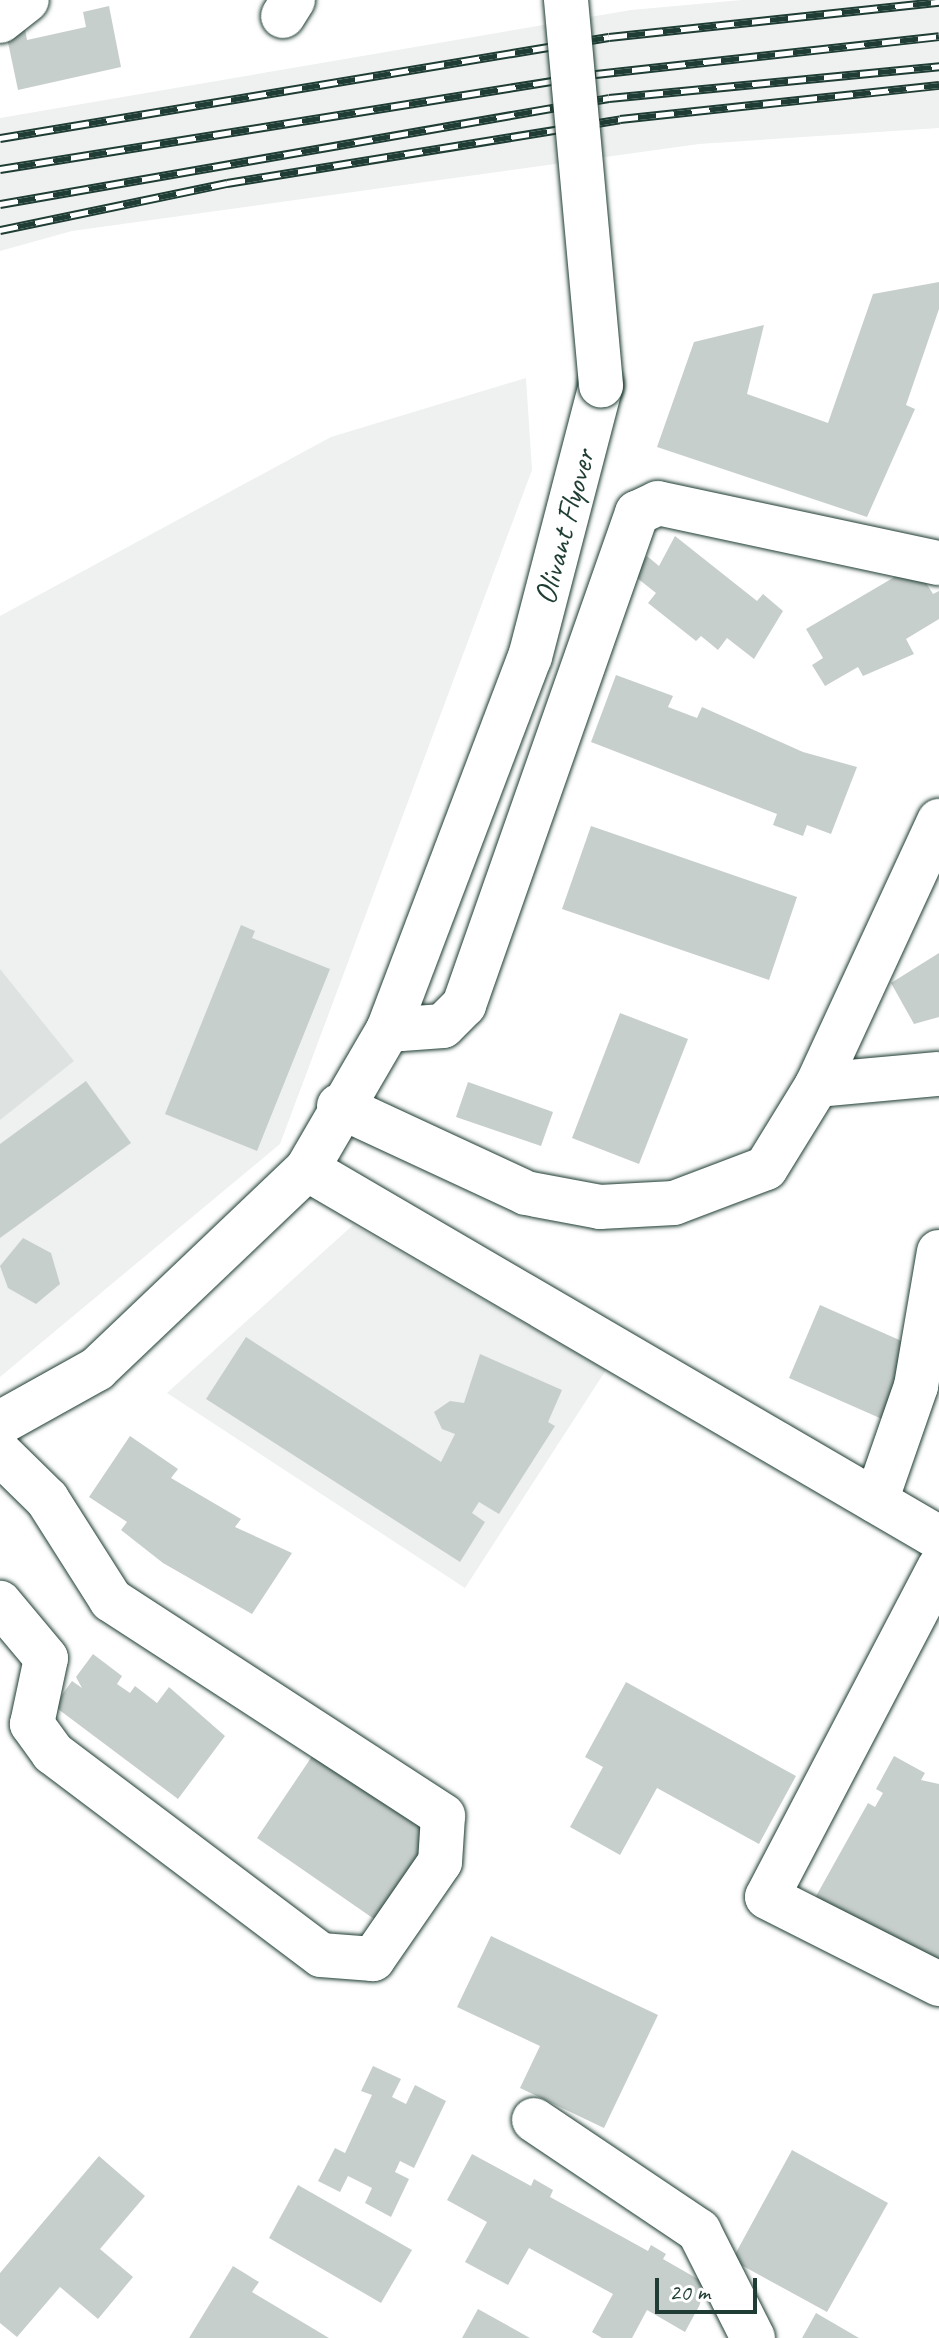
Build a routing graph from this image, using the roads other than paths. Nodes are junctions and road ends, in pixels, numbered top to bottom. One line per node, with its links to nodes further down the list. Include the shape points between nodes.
1 (27, 0): 3 (street)
2 (566, 0): 6 (street, Olivant Flyover, bridge, via 601,385 530,657)
3 (0, 21)
4 (939, 563): 6 (street, via 658,503 637,513 464,1005 443,1026)
5 (939, 821): 8 (street)
6 (388, 1030): 9 (street, Olivant Flyover)
7 (939, 1074): 8 (street)
8 (817, 1085): 9 (street, via 766,1168 674,1203 600,1207 526,1193)
9 (339, 1106): 10 (street, Olivant Flyover)
10 (307, 1169): 12 (street, Olivant Flyover, via 97,1369); 14 (street)
11 (939, 1252): 14 (street, via 916,1386)
12 (0, 1423)
13 (0, 1453): 17 (street, via 47,1499 111,1600 443,1816 440,1862 373,1959 321,1955 53,1753 32,1724 46,1658)
14 (876, 1501): 15 (street)
15 (939, 1538)
16 (939, 1568): 18 (street, via 767,1897)
17 (0, 1603)
18 (939, 1984)
19 (534, 2120): 20 (street, via 699,2231)
20 (753, 2338)

